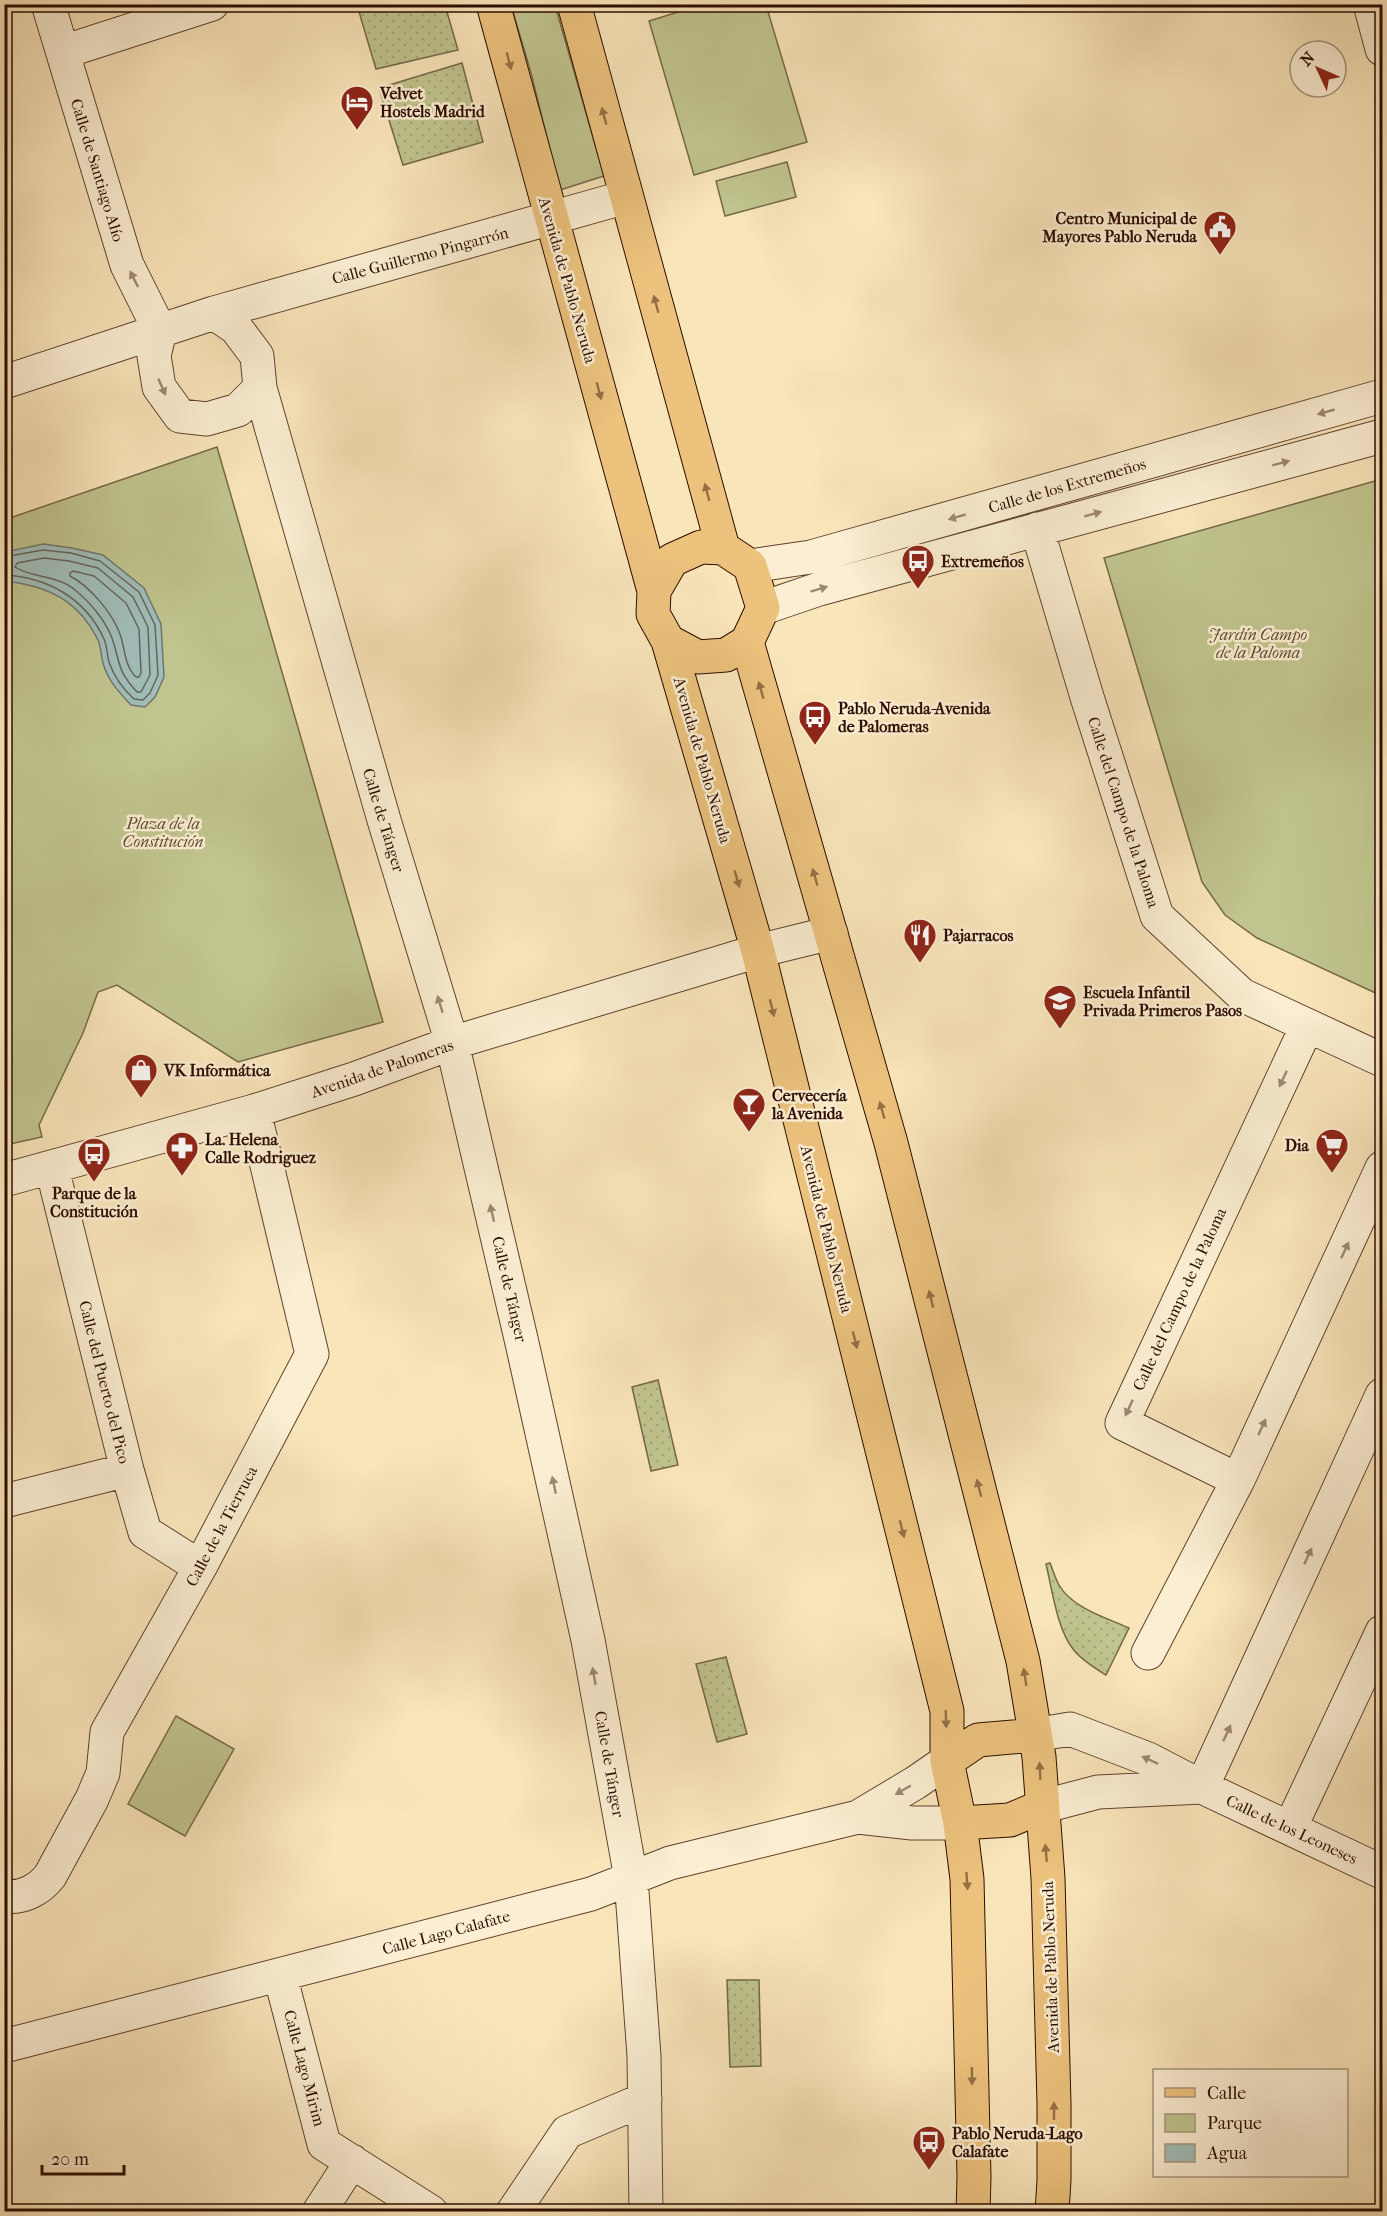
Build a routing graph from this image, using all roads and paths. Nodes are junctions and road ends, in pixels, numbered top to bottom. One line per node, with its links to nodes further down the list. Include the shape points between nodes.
1 (48, 4): 7 (street, Calle de Santiago Alío)
2 (212, 4): 7 (street)
3 (493, 4): 9 (main road, Avenida de Pablo Neruda, one-way to 9)
4 (574, 4): 8 (main road, one-way to 4)
5 (1370, 4): 6 (street)
6 (1383, 49)
7 (63, 52): 11 (street, Calle de Santiago Alío, one-way to 7, via 127,265)
8 (626, 197): 9 (street, Calle Guillermo Pingarrón); 17 (main road, one-way to 8)
9 (551, 219): 10 (street, Calle Guillermo Pingarrón); 19 (main road, Avenida de Pablo Neruda, one-way to 19)
10 (214, 313): 11 (street, Calle Guillermo Pingarrón); 13 (street, via 236,328 257,357)
11 (160, 331): 12 (street, Calle Guillermo Pingarrón); 13 (street, one-way to 13, via 154,356 159,387 180,416 207,419 238,410)
12 (4, 382)
13 (260, 388): 26 (street, Calle de Tánger, one-way to 13)
14 (1383, 396): 18 (street, Calle de los Extremeños, one-way to 18, via 811,557)
15 (1383, 436): 16 (street, Calle de los Extremeños, one-way to 15)
16 (1036, 529): 20 (street, Calle de los Extremeños, one-way to 16, via 819,588); 25 (street, Calle del Campo de la Paloma, via 1157,916 1242,995)
17 (723, 548): 18 (main road); 19 (main road, via 701,547 672,560)
18 (750, 566): 20 (main road)
19 (654, 591): 21 (main road, via 653,614)
20 (764, 608): 22 (main road)
21 (668, 641): 22 (main road, via 698,657 726,655); 24 (main road, Avenida de Pablo Neruda, one-way to 24)
22 (747, 642): 23 (main road, one-way to 22)
23 (831, 933): 24 (street, Avenida de Palomeras); 39 (main road, one-way to 23, via 1023,1661 891,1143)
24 (758, 951): 26 (street, Avenida de Palomeras); 40 (main road, Avenida de Pablo Neruda, one-way to 40, via 946,1711)
25 (1307, 1026): 27 (street, Calle del Campo de la Paloma); 34 (street, Calle del Campo de la Paloma, one-way to 34, via 1122,1423)
26 (452, 1042): 28 (street, Avenida de Palomeras); 47 (street, Calle de Tánger, one-way to 26, via 585,1628)
27 (1383, 1060)
28 (254, 1111): 29 (street, Avenida de Palomeras); 36 (street, Calle de la Tierruca, via 312,1354)
29 (52, 1168): 31 (street, Avenida de Palomeras); 33 (street, Calle del Puerto del Pico)
30 (1383, 1168): 34 (street, one-way to 30)
31 (4, 1180)
32 (1383, 1395): 41 (street, one-way to 32)
33 (127, 1470): 35 (street); 36 (street, Calle del Puerto del Pico, via 145,1532)
34 (1238, 1480): 38 (street)
35 (4, 1501)
36 (200, 1567): 48 (street, Calle de la Tierruca, via 107,1732 103,1773 50,1876 42,1886 28,1893)
37 (1383, 1632): 45 (street)
38 (1148, 1653)
39 (1035, 1735): 40 (main road, via 978,1740); 41 (street, Calle de los Leoneses, one-way to 39, via 1148,1759 1070,1729); 42 (main road, Avenida de Pablo Neruda, one-way to 39)
40 (947, 1761): 43 (street, Calle Lago Calafate, one-way to 43); 44 (main road, Avenida de Pablo Neruda)
41 (1202, 1786): 42 (street, Calle de los Leoneses, via 1098,1792); 45 (street, Calle de los Leoneses)
42 (1041, 1807): 44 (main road, via 1010,1820); 59 (main road, Avenida de Pablo Neruda, one-way to 42, via 1051,1948)
43 (858, 1817): 44 (street, Calle Lago Calafate); 47 (street, Calle Lago Calafate, via 670,1863)
44 (960, 1823): 58 (main road, Avenida de Pablo Neruda, one-way to 58, via 967,1879)
45 (1290, 1828): 46 (street, Calle de los Leoneses)
46 (1380, 1865)
47 (631, 1878): 49 (street, Calle Lago Calafate, via 591,1894); 52 (street, Calle de Tánger)
48 (4, 1896)
49 (280, 1975): 50 (street, Calle Lago Calafate); 53 (street, Calle Lago Mirim, via 324,2144)
50 (18, 2042): 51 (street, Calle Lago Calafate)
51 (4, 2062)
52 (645, 2099): 56 (street, via 567,2132); 57 (street, Calle de Tánger)
53 (352, 2161): 54 (street); 55 (street, Calle Lago Mirim)
54 (319, 2211)
55 (431, 2211)
56 (513, 2211)
57 (646, 2211)
58 (973, 2211)
59 (1052, 2211)

